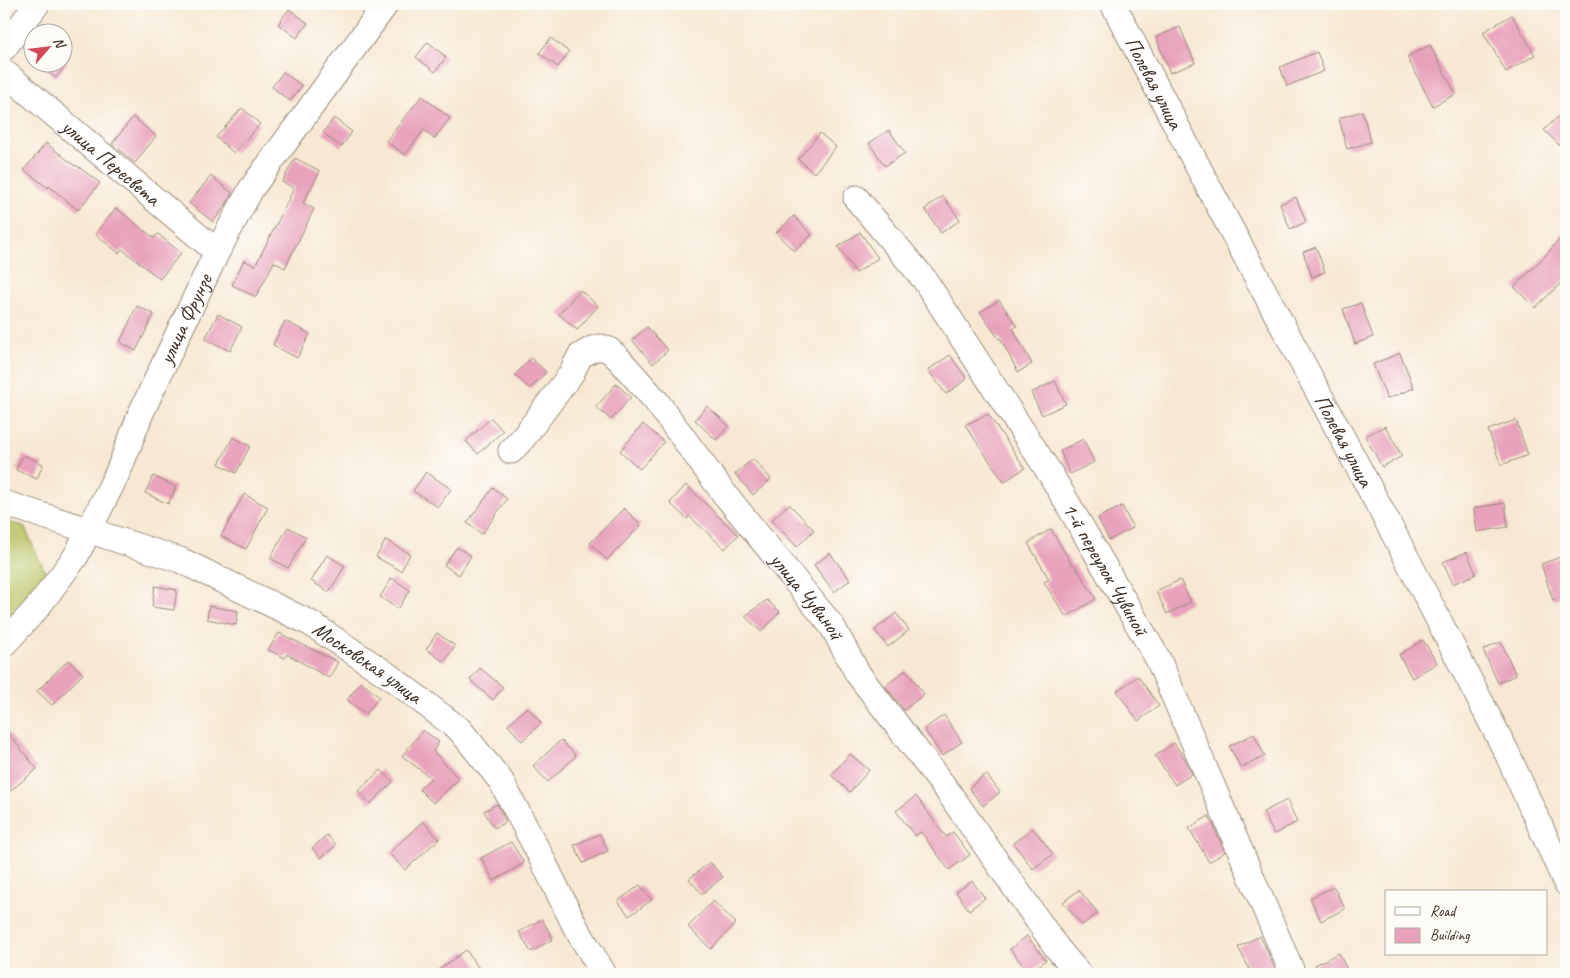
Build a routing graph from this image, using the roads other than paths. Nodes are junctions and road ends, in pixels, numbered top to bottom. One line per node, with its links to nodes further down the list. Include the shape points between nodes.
1 (37, 4): 4 (street)
2 (386, 4): 7 (street, улица Фрунзе, via 251,188)
3 (1113, 4): 12 (street, Полевая улица, via 1404,552 1506,751)
4 (4, 48)
5 (4, 72): 7 (street, улица Пересвета)
6 (856, 198): 15 (street, 1-й переулок Чувиной, via 924,279 1051,475 1158,659)
7 (217, 252): 10 (street, улица Фрунзе, via 141,414 118,472)
8 (511, 451): 14 (street, улица Чувиной, via 571,374 580,356 601,347 619,359 656,401 723,492 832,626 858,674 949,793 1057,948)
9 (4, 503): 10 (street, Московская улица)
10 (87, 531): 11 (street, улица Фрунзе, via 76,556 37,608); 13 (street, Московская улица, via 180,560 310,623 389,676 460,730 501,781 576,928)
11 (4, 644)
12 (1566, 883)
13 (604, 974)
14 (1079, 974)
15 (1293, 974)

